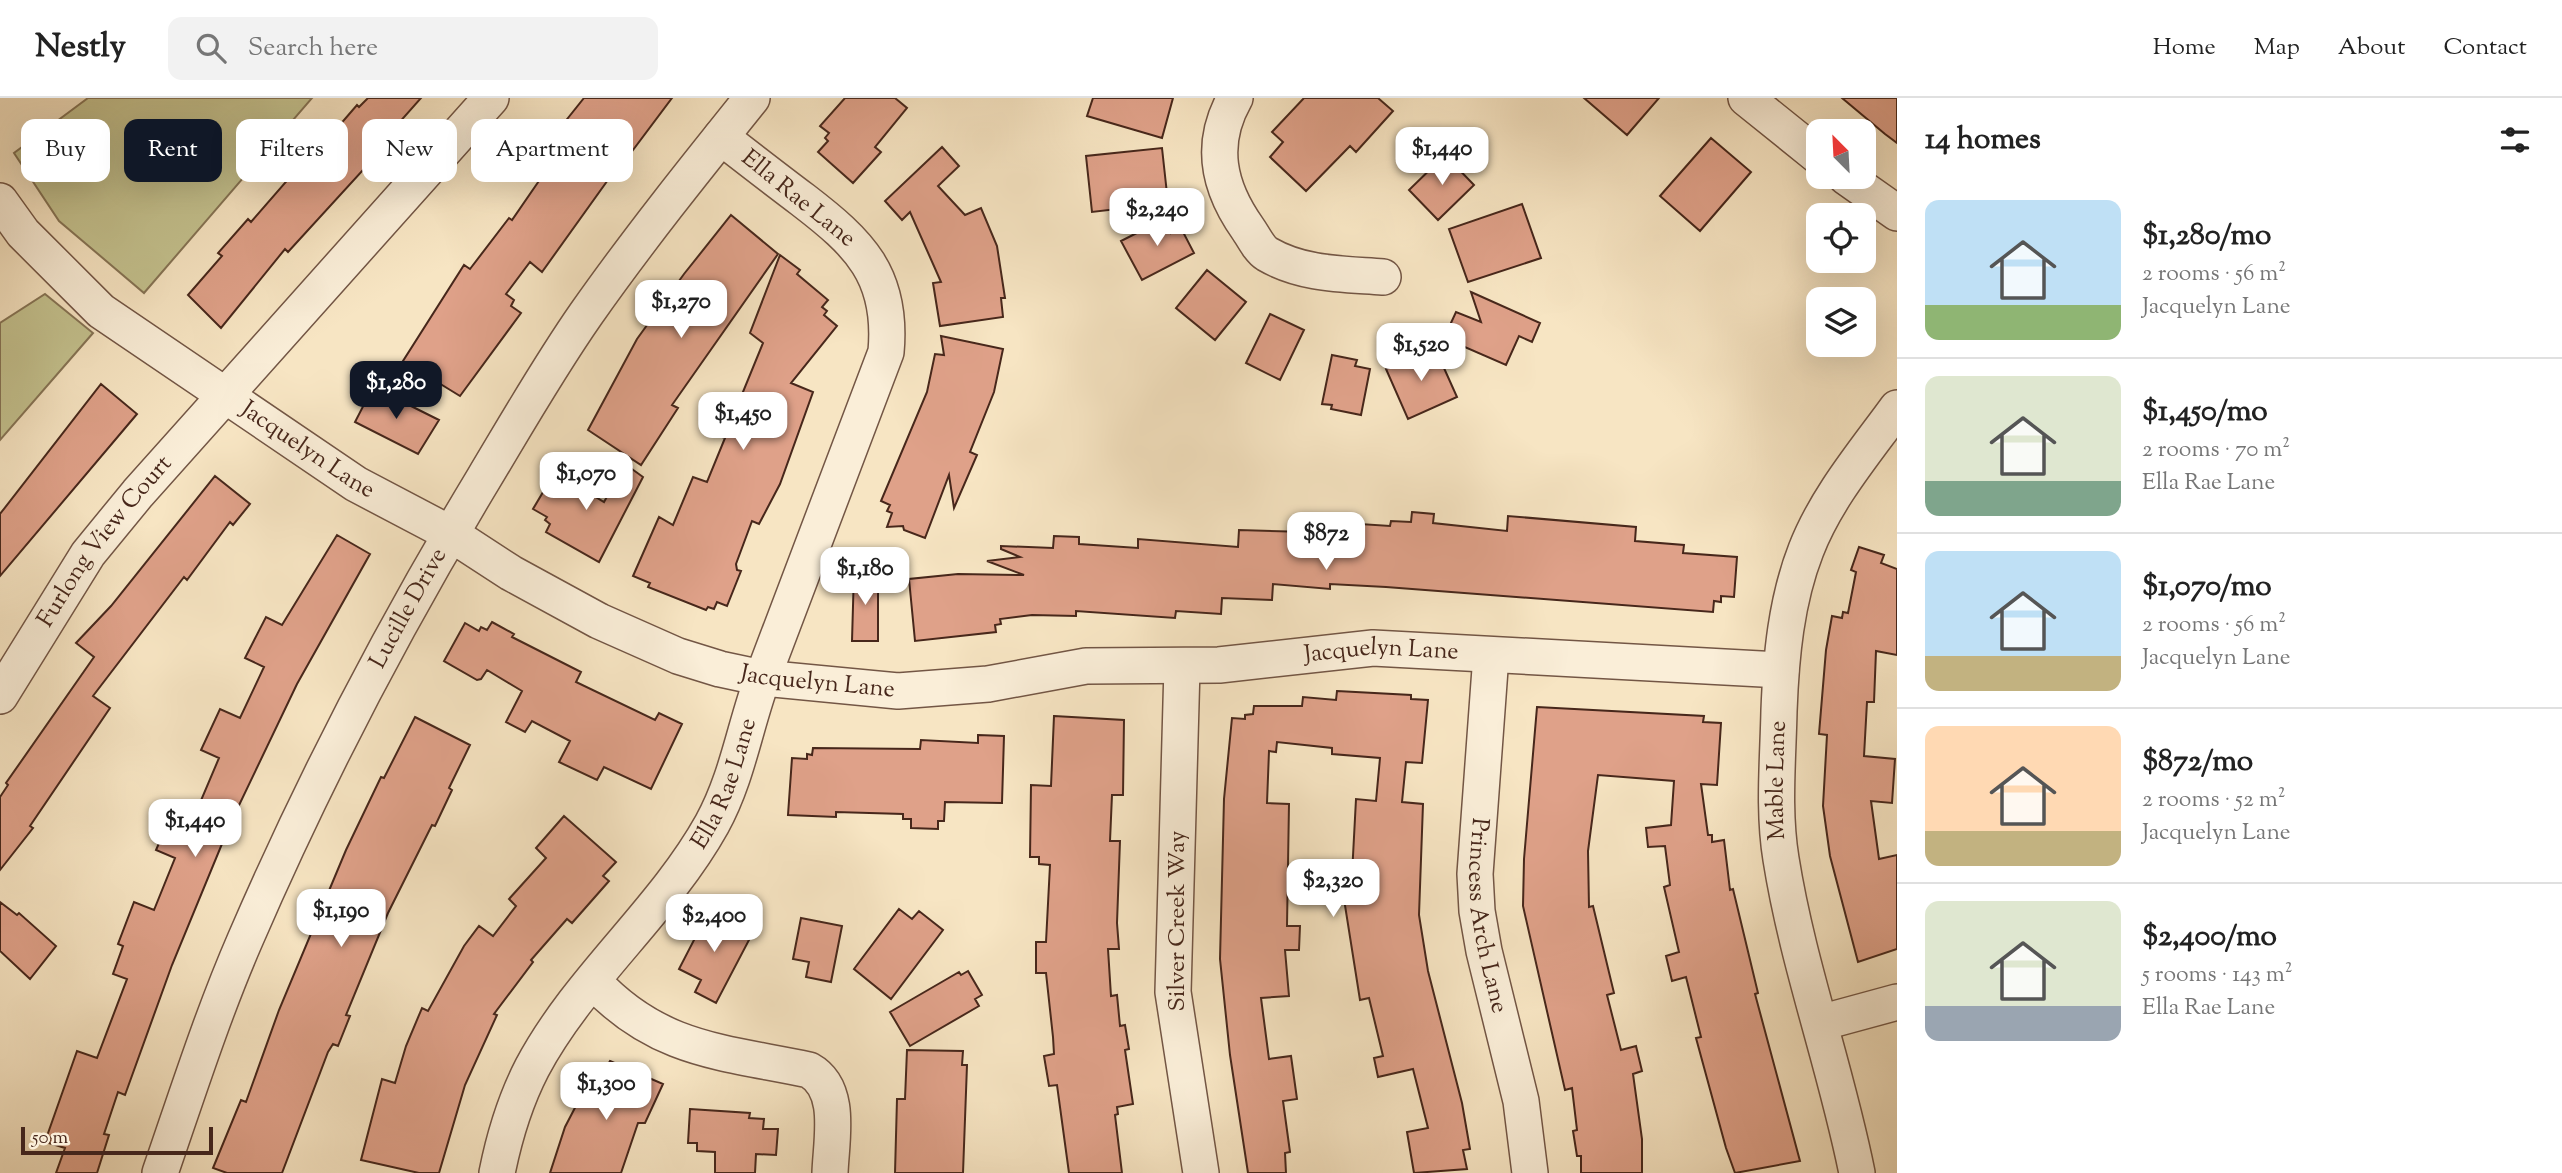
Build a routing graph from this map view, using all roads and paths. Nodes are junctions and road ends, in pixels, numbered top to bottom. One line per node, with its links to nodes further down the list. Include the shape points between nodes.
1 (491, 98): 11 (street, Furlong View Court)
2 (752, 98): 5 (street, Lucille Drive)
3 (1235, 98): 10 (street, via 1225,116 1217,162 1234,210 1265,253 1315,273)
4 (1746, 98): 6 (street)
5 (721, 137): 13 (street, Lucille Drive, via 584,317); 17 (street, Ella Rae Lane, via 843,230 874,271 888,311 887,352)
6 (1806, 146)
7 (1863, 189): 9 (street)
8 (3, 213): 11 (street, Jacquelyn Lane, via 101,311)
9 (1897, 214)
10 (1383, 277)
11 (224, 396): 13 (street, Jacquelyn Lane, via 356,484); 18 (street, Furlong View Court, via 88,554)
12 (1897, 408): 16 (street, Mable Lane, via 1840,489 1806,548 1792,593)
13 (451, 534): 17 (street, Jacquelyn Lane, via 559,600 640,640 720,669); 22 (street, Lucille Drive, via 315,785 244,941)
14 (1492, 655): 15 (street, Jacquelyn Lane, via 1373,648); 16 (street, Jacquelyn Lane); 26 (street, Princess Arch Lane, via 1475,874 1477,911 1521,1101)
15 (1182, 667): 17 (street, Jacquelyn Lane, via 1086,666 988,684 898,691); 25 (street, Silver Creek Way, via 1173,992)
16 (1781, 670): 21 (street, Mable Lane, via 1777,780 1781,858)
17 (762, 678): 19 (street, Ella Rae Lane, via 738,764 712,825 670,888)
18 (0, 696)
19 (594, 982): 23 (street, Ella Rae Lane, via 531,1069); 24 (street, via 628,1013 672,1037 713,1053 791,1066 820,1076 828,1088 832,1110)
20 (1897, 1002): 21 (street)
21 (1820, 1023): 27 (street, Mable Lane)
22 (160, 1173)
23 (497, 1173)
24 (830, 1173)
25 (1201, 1173)
26 (1530, 1173)
27 (1857, 1173)

